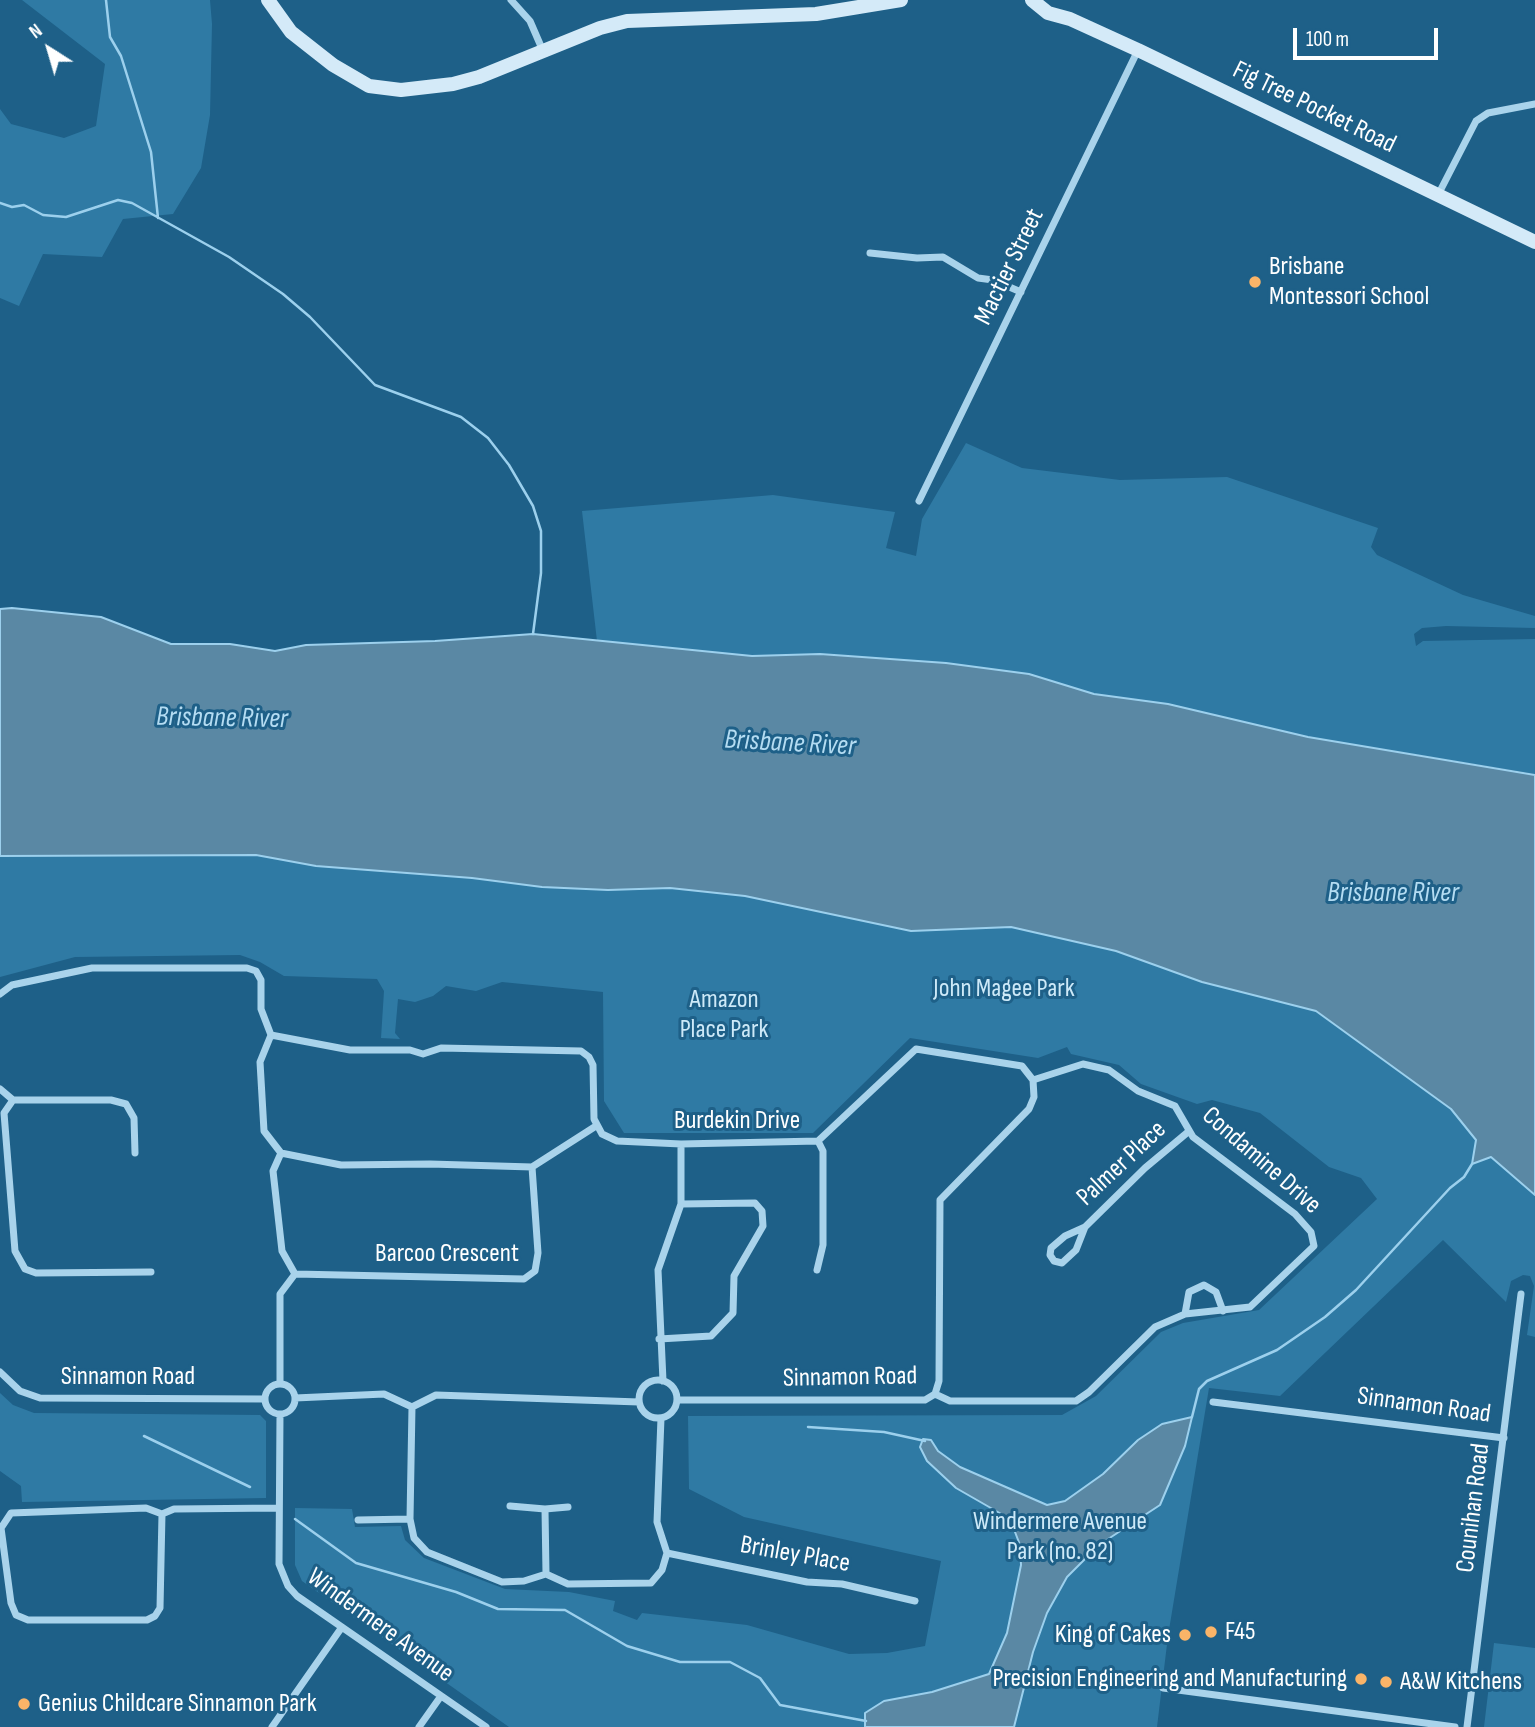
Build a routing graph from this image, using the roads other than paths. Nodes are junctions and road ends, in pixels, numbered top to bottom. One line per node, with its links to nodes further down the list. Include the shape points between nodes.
1 (268, 0): 9 (street, via 284,25 306,45 377,89 453,85)
2 (511, 0): 9 (street, via 530,21)
3 (901, 0): 6 (street)
4 (1032, 0): 7 (street, Fig Tree Pocket Road, via 1048,13)
5 (1046, 0): 7 (street, Fig Tree Pocket Road)
6 (844, 5): 9 (street, via 627,21)
7 (1070, 19): 8 (street, Fig Tree Pocket Road)
8 (1138, 50): 11 (street, Fig Tree Pocket Road); 14 (street, Mactier Street)
9 (543, 52)
10 (1535, 104): 11 (street, via 1488,113 1476,121)
11 (1438, 195): 12 (street, Fig Tree Pocket Road)
12 (1535, 242)
13 (870, 253): 14 (street, via 943,257 978,278)
14 (1021, 292): 15 (street, Mactier Street)
15 (919, 501)
16 (0, 994): 17 (street, via 12,985 92,968 247,968 256,971 261,980 261,1009)
17 (271, 1035): 21 (street, via 350,1050 423,1054 441,1048 581,1051 593,1065); 26 (street, via 260,1062 264,1131)
18 (1033, 1080): 22 (street, Condamine Drive, via 1072,1065 1109,1070 1138,1091 1175,1106); 23 (street, Burdekin Drive, via 1015,1063 916,1049); 40 (street, via 1029,1109 940,1200 939,1381)
19 (0, 1088): 20 (street)
20 (13, 1101): 25 (street, via 111,1100 127,1104 134,1118); 31 (street, via 4,1113 15,1251 25,1269 36,1273)
21 (596, 1126): 24 (street, Burdekin Drive, via 609,1139); 27 (street)
22 (1188, 1132): 29 (street, Palmer Place); 34 (street, Condamine Drive, via 1295,1214 1314,1240 1309,1251 1255,1304)
23 (818, 1141): 24 (street, Burdekin Drive); 30 (street, via 823,1151 823,1245)
24 (681, 1144): 28 (street)
25 (135, 1153)
26 (281, 1153): 27 (street, via 341,1166); 32 (street, via 273,1171 282,1251)
27 (533, 1167): 32 (street, Barcoo Crescent, via 538,1253 535,1271 524,1279)
28 (681, 1204): 36 (street, via 659,1261); 36 (street, via 755,1203 762,1211 762,1226 734,1276 733,1312 711,1336)
29 (1085, 1227): 29 (street, Palmer Place, via 1076,1250 1062,1263 1054,1261 1051,1248)
30 (817, 1270)
31 (151, 1272)
32 (295, 1274): 39 (street, via 281,1294)
33 (1521, 1294): 50 (street, Counihan Road)
34 (1223, 1311): 35 (street, Condamine Drive); 35 (street, via 1216,1292 1204,1285 1189,1292)
35 (1185, 1314): 44 (street, Condamine Drive, via 1155,1327 1080,1399)
36 (659, 1339): 38 (street)
37 (0, 1372): 42 (street, Sinnamon Road, via 20,1391 40,1398)
38 (663, 1381): 43 (street, via 673,1388); 45 (street, via 645,1385)
39 (280, 1384): 41 (street, via 289,1387); 42 (street, via 269,1388)
40 (935, 1394): 43 (street, Sinnamon Road, via 925,1400); 44 (street, Sinnamon Road, via 950,1401)
41 (295, 1398): 47 (street, via 384,1394); 48 (street, via 292,1407)
42 (265, 1399): 48 (street, via 269,1410)
43 (677, 1400): 49 (street, via 672,1412)
44 (1064, 1401)
45 (639, 1402): 47 (street, via 436,1395); 49 (street, via 649,1416)
46 (1213, 1402): 50 (street, Sinnamon Road)
47 (412, 1406): 56 (street)
48 (280, 1414): 53 (street, Windermere Avenue)
49 (661, 1418): 58 (street, via 657,1522)
50 (1504, 1438): 68 (street, Counihan Road)
51 (510, 1506): 54 (street)
52 (568, 1507): 54 (street)
53 (279, 1508): 55 (street, via 174,1509); 61 (street, Windermere Avenue, via 279,1564 285,1581 297,1596)
54 (545, 1509): 59 (street)
55 (162, 1514): 55 (street, via 160,1608 155,1616 147,1620 41,1620 16,1615 1,1528 11,1513 146,1508)
56 (410, 1519): 57 (street); 59 (street, via 414,1538 427,1552 502,1582)
57 (358, 1520)
58 (667, 1553): 59 (street, via 662,1570 651,1583 568,1584); 60 (street, Brinley Place)
59 (546, 1574)
60 (915, 1601)
61 (342, 1627): 63 (street, Windermere Avenue); 64 (street)
62 (1163, 1688): 67 (street)
63 (441, 1696): 65 (street); 66 (street, Windermere Avenue)
64 (272, 1727)
65 (419, 1727)
66 (486, 1727)
67 (1455, 1727)
68 (1467, 1727)

